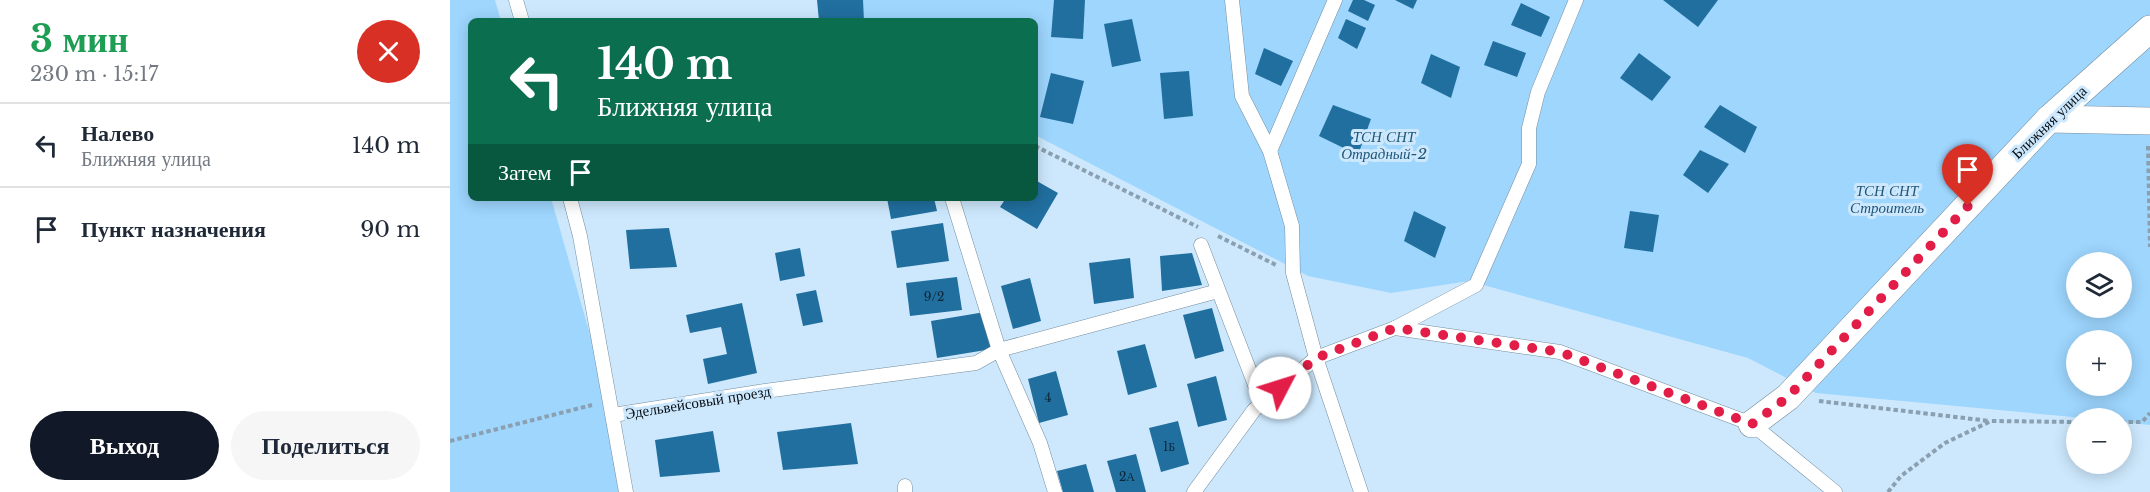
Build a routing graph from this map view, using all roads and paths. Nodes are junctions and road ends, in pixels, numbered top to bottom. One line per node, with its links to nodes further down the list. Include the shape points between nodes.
1 (516, 0): 5 (lane)
2 (1232, 0): 10 (lane, via 1242,96)
3 (1335, 0): 10 (lane)
4 (1576, 0): 19 (lane, via 1538,92 1529,128 1529,164 1476,285)
5 (521, 18)
6 (2150, 29): 7 (street, Ближняя улица)
7 (2049, 119): 8 (street); 22 (street, Ближняя улица)
8 (2149, 121): 16 (path)
9 (1038, 147): 13 (path)
10 (1270, 151): 17 (lane, via 1292,226)
11 (571, 201): 23 (lane, Эдельвейсовый проезд)
12 (953, 201): 20 (lane)
13 (1207, 231)
14 (1218, 236): 17 (path)
15 (1201, 245): 18 (lane)
16 (2150, 247)
17 (1293, 273): 21 (lane)
18 (1218, 291): 20 (lane, Эдельвейсовый проезд); 24 (lane)
19 (1395, 328): 21 (lane); 30 (lane, via 1560,352)
20 (999, 350): 26 (lane, Эдельвейсовый проезд, via 976,363); 33 (lane, via 1040,443)
21 (1316, 358): 24 (lane); 35 (lane)
22 (1788, 397): 27 (path); 30 (street, Ближняя улица)
23 (610, 400): 26 (lane, Эдельвейсовый проезд); 31 (path)
24 (1262, 403): 34 (lane)
25 (2150, 413): 29 (path, via 2142,422)
26 (613, 415): 32 (lane)
27 (1991, 421): 28 (path); 37 (path, via 1945,443 1900,476)
28 (2066, 422)
29 (2132, 422)
30 (1752, 424): 36 (lane)
31 (450, 441)
32 (626, 492)
33 (1055, 492)
34 (1194, 492)
35 (1361, 492)
36 (1835, 492)
37 (1888, 492)

